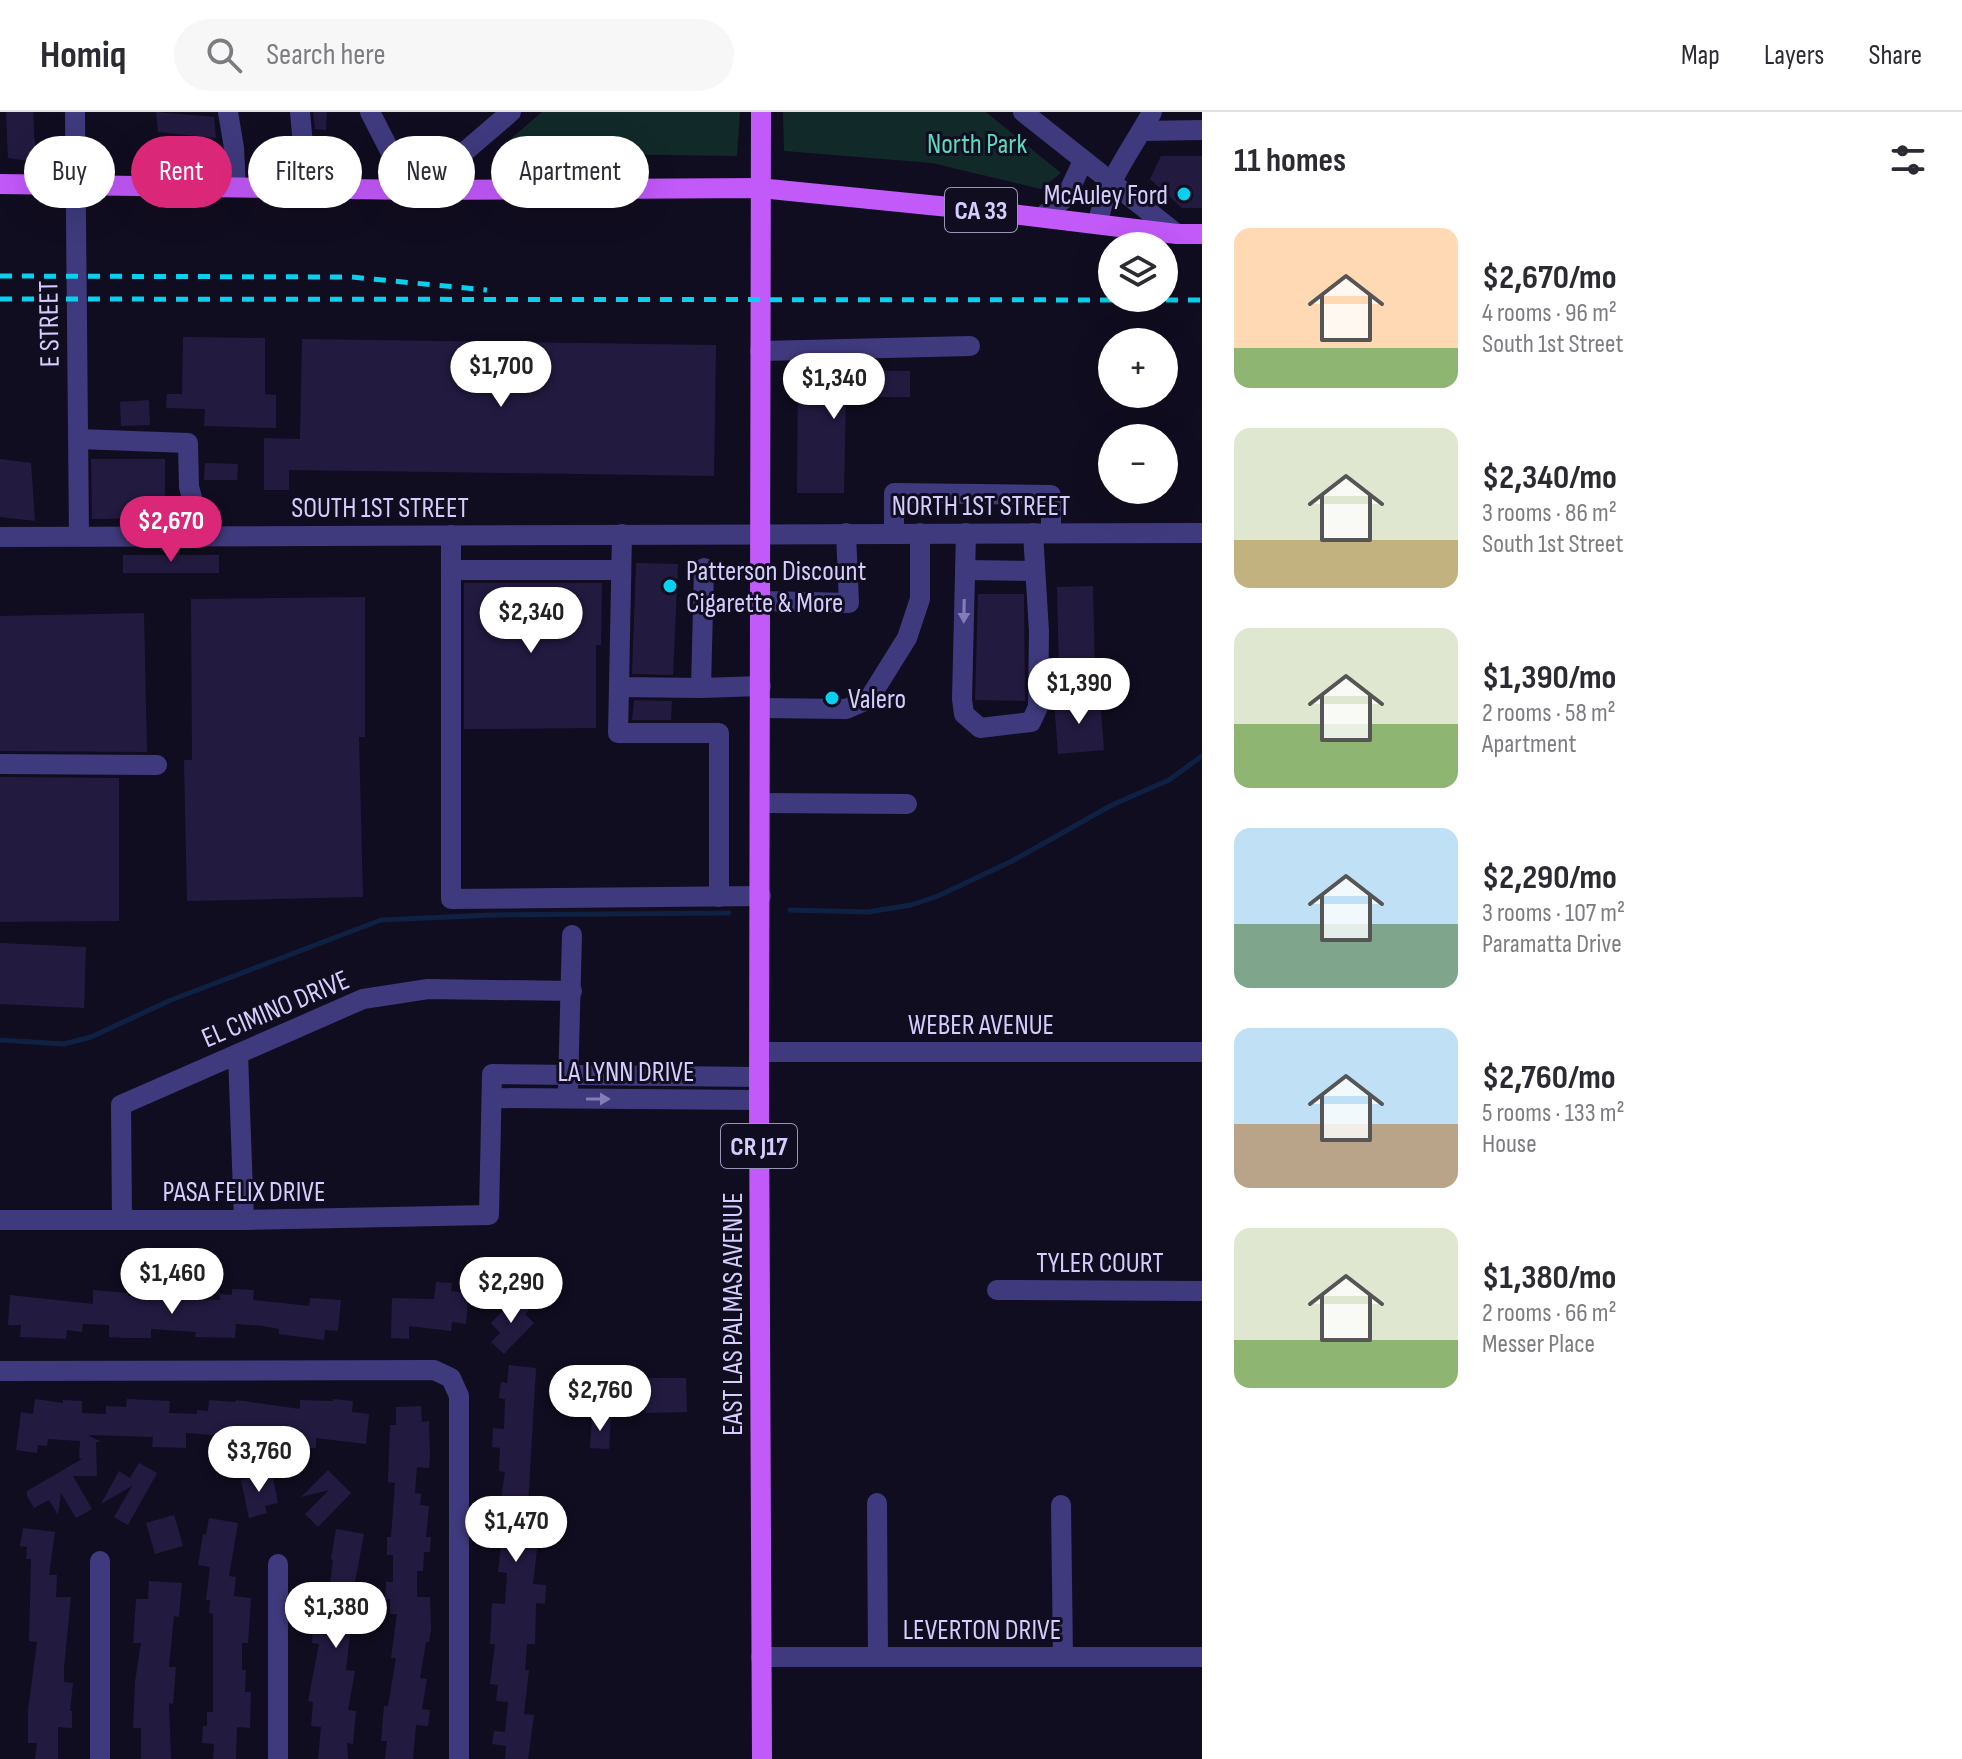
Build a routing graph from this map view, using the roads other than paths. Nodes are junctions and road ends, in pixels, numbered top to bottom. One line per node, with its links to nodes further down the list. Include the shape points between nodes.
1 (75, 112): 11 (street, E STREET)
2 (228, 112): 20 (street)
3 (300, 112): 12 (street)
4 (370, 112): 13 (street)
5 (511, 112): 14 (street)
6 (761, 112): 22 (main road, CR J17)
7 (1023, 112): 15 (street)
8 (1152, 112): 10 (street)
9 (1202, 130): 10 (street)
10 (1142, 131): 16 (street)
11 (75, 136)
12 (302, 136)
13 (382, 136)
14 (475, 143)
15 (1083, 161): 16 (street); 25 (street, via 1066,197)
16 (1111, 183): 26 (street); 28 (street)
17 (0, 184): 18 (main road, CA 33)
18 (24, 184)
19 (115, 185): 20 (main road, CA 33)
20 (236, 187): 21 (main road, CA 33)
21 (248, 187)
22 (760, 188): 23 (main road, CA 33); 25 (main road, CA 33); 32 (main road, CR J17)
23 (475, 190)
24 (74, 208): 33 (street, E STREET)
25 (1042, 217): 26 (main road, CA 33)
26 (1098, 224): 27 (main road, CA 33)
27 (1161, 232)
28 (1174, 232)
29 (1178, 234): 30 (main road, CA 33)
30 (1202, 234)
31 (970, 346): 32 (street)
32 (760, 351): 34 (main road, CR J17)
33 (78, 439): 43 (street, E STREET); 44 (street, via 188,443 189,487)
34 (761, 533): 35 (street, NORTH 1ST STREET); 41 (street, SOUTH 1ST STREET); 51 (main road, EAST LAS PALMAS AVENUE / CR J17)
35 (846, 533): 36 (street, NORTH 1ST STREET); 51 (street, via 849,603)
36 (894, 533): 37 (street, NORTH 1ST STREET); 39 (street, via 894,493 1051,495)
37 (920, 533): 38 (street, NORTH 1ST STREET); 55 (street, via 920,599 907,638 869,699 846,709)
38 (966, 533): 39 (street, NORTH 1ST STREET); 49 (street)
39 (1042, 533): 40 (street, NORTH 1ST STREET); 50 (street)
40 (1202, 533)
41 (622, 534): 42 (street, SOUTH 1ST STREET); 48 (street)
42 (451, 535): 44 (street, SOUTH 1ST STREET); 47 (street)
43 (79, 536): 44 (street, SOUTH 1ST STREET); 45 (street, SOUTH 1ST STREET)
44 (203, 536)
45 (0, 537)
46 (704, 568): 54 (street)
47 (452, 570): 48 (street); 61 (street, via 451,899)
48 (621, 570): 53 (street)
49 (965, 570): 50 (street); 50 (street, one-way to 50, via 962,699 964,714 980,728 1031,722 1038,707)
50 (1034, 571)
51 (761, 601): 52 (main road, EAST LAS PALMAS AVENUE / CR J17)
52 (761, 686): 54 (street); 55 (main road, EAST LAS PALMAS AVENUE / CR J17)
53 (619, 687): 54 (street); 61 (street, via 618,733 719,733)
54 (701, 688)
55 (761, 708): 58 (main road, EAST LAS PALMAS AVENUE / CR J17)
56 (0, 764): 57 (street)
57 (157, 765)
58 (761, 803): 59 (street); 60 (main road, EAST LAS PALMAS AVENUE / CR J17)
59 (907, 804)
60 (761, 896): 61 (street); 64 (main road, EAST LAS PALMAS AVENUE / CR J17)
61 (719, 897)
62 (572, 935): 63 (street)
63 (572, 991): 66 (street, EL CIMINO DRIVE, via 428,989 363,999); 67 (street)
64 (761, 1052): 65 (street, WEBER AVENUE); 68 (main road, EAST LAS PALMAS AVENUE / CR J17)
65 (1202, 1052)
66 (238, 1054): 73 (street, EL CIMINO DRIVE, via 121,1105); 74 (street)
67 (568, 1075): 68 (street, LA LYNN DRIVE); 69 (street, LA LYNN DRIVE, via 492,1074); 70 (street)
68 (759, 1077): 71 (main road, EAST LAS PALMAS AVENUE / CR J17)
69 (492, 1098): 70 (street, LA LYNN DRIVE); 74 (street, PASA FELIX DRIVE, via 489,1215)
70 (568, 1098): 71 (street, LA LYNN DRIVE, one-way to 71)
71 (759, 1100): 83 (main road, EAST LAS PALMAS AVENUE / CR J17)
72 (0, 1220): 73 (street, PASA FELIX DRIVE)
73 (122, 1220): 74 (street, PASA FELIX DRIVE)
74 (244, 1220)
75 (997, 1290): 76 (street, TYLER COURT)
76 (1202, 1291)
77 (0, 1371): 88 (street, via 434,1370 451,1378 459,1396)
78 (877, 1503): 82 (street)
79 (1061, 1505): 84 (street)
80 (100, 1561): 86 (street)
81 (278, 1564): 87 (street)
82 (878, 1656): 83 (street, LEVERTON DRIVE); 84 (street, LEVERTON DRIVE)
83 (761, 1657): 89 (main road, EAST LAS PALMAS AVENUE / CR J17)
84 (1063, 1657): 85 (street, LEVERTON DRIVE)
85 (1202, 1657)
86 (100, 1759)
87 (278, 1759)
88 (459, 1759)
89 (762, 1759)

